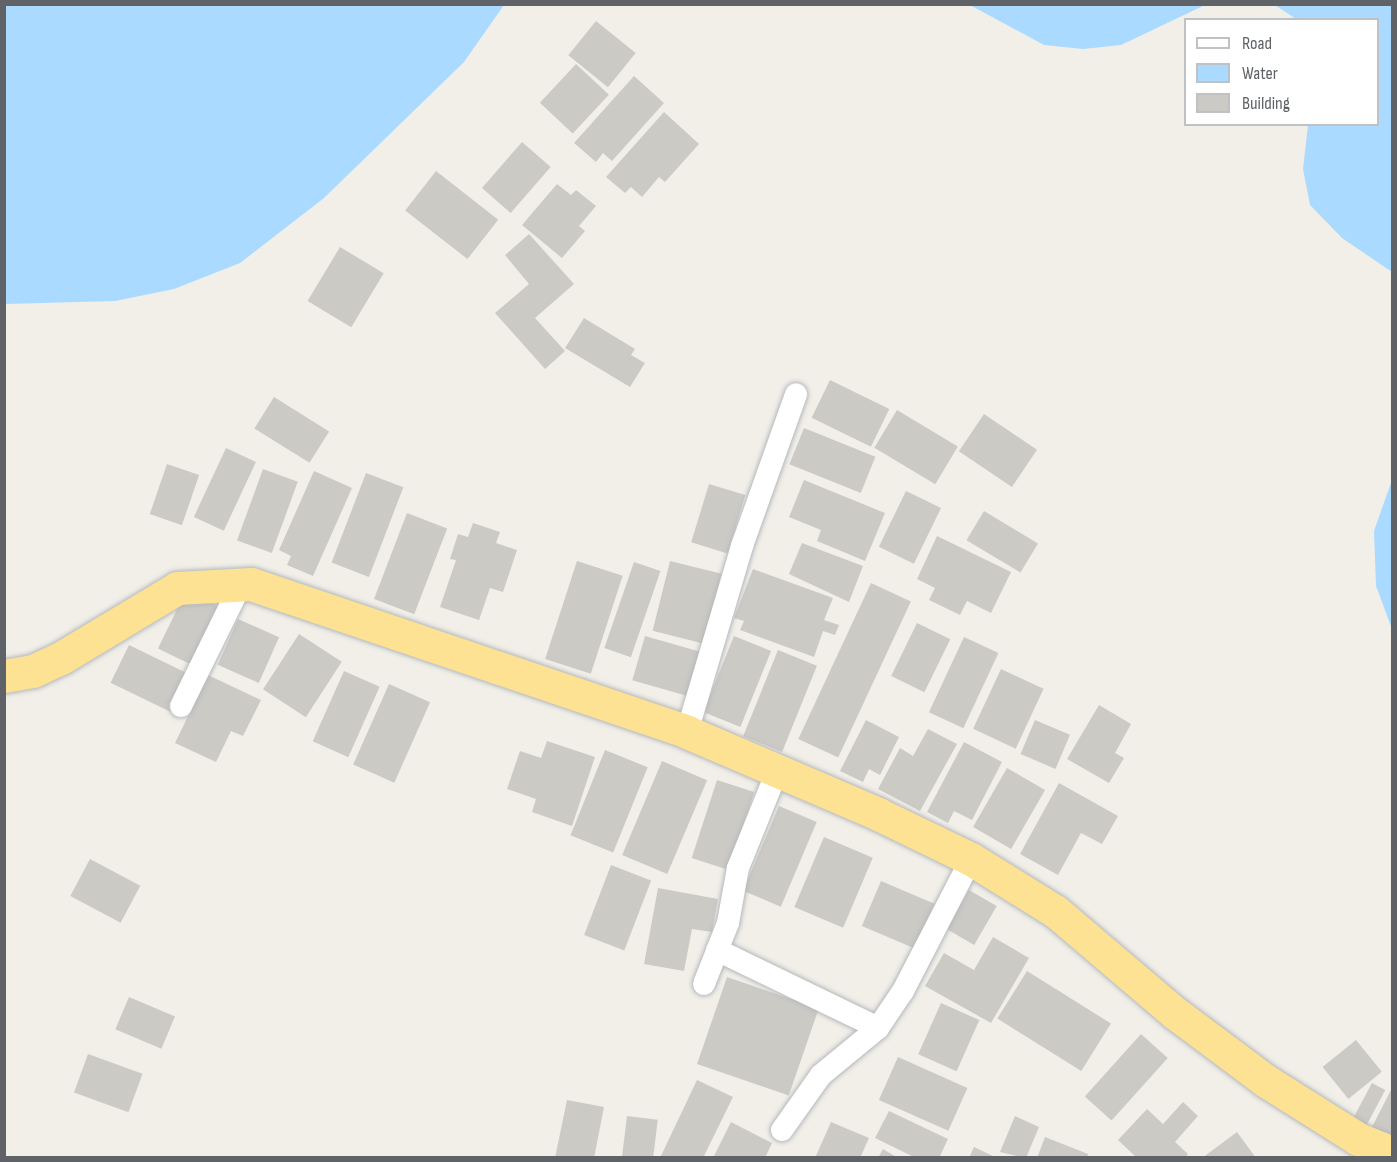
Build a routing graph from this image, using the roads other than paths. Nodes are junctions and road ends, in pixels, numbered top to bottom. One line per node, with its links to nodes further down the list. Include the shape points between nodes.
1 (796, 394): 5 (street, via 742,546)
2 (241, 584): 3 (highway, via 177,588 61,658 33,671); 4 (street); 5 (highway, via 251,584)
3 (4, 676)
4 (181, 706)
5 (687, 732): 6 (highway)
6 (778, 770): 7 (highway); 8 (street, via 738,868 728,923)
7 (971, 859): 10 (street, via 903,991); 12 (highway, via 1055,911 1175,1013 1266,1081 1358,1138)
8 (717, 950): 9 (street); 10 (street)
9 (704, 984)
10 (878, 1029): 11 (street, via 821,1075)
11 (782, 1130)
12 (1392, 1153)

